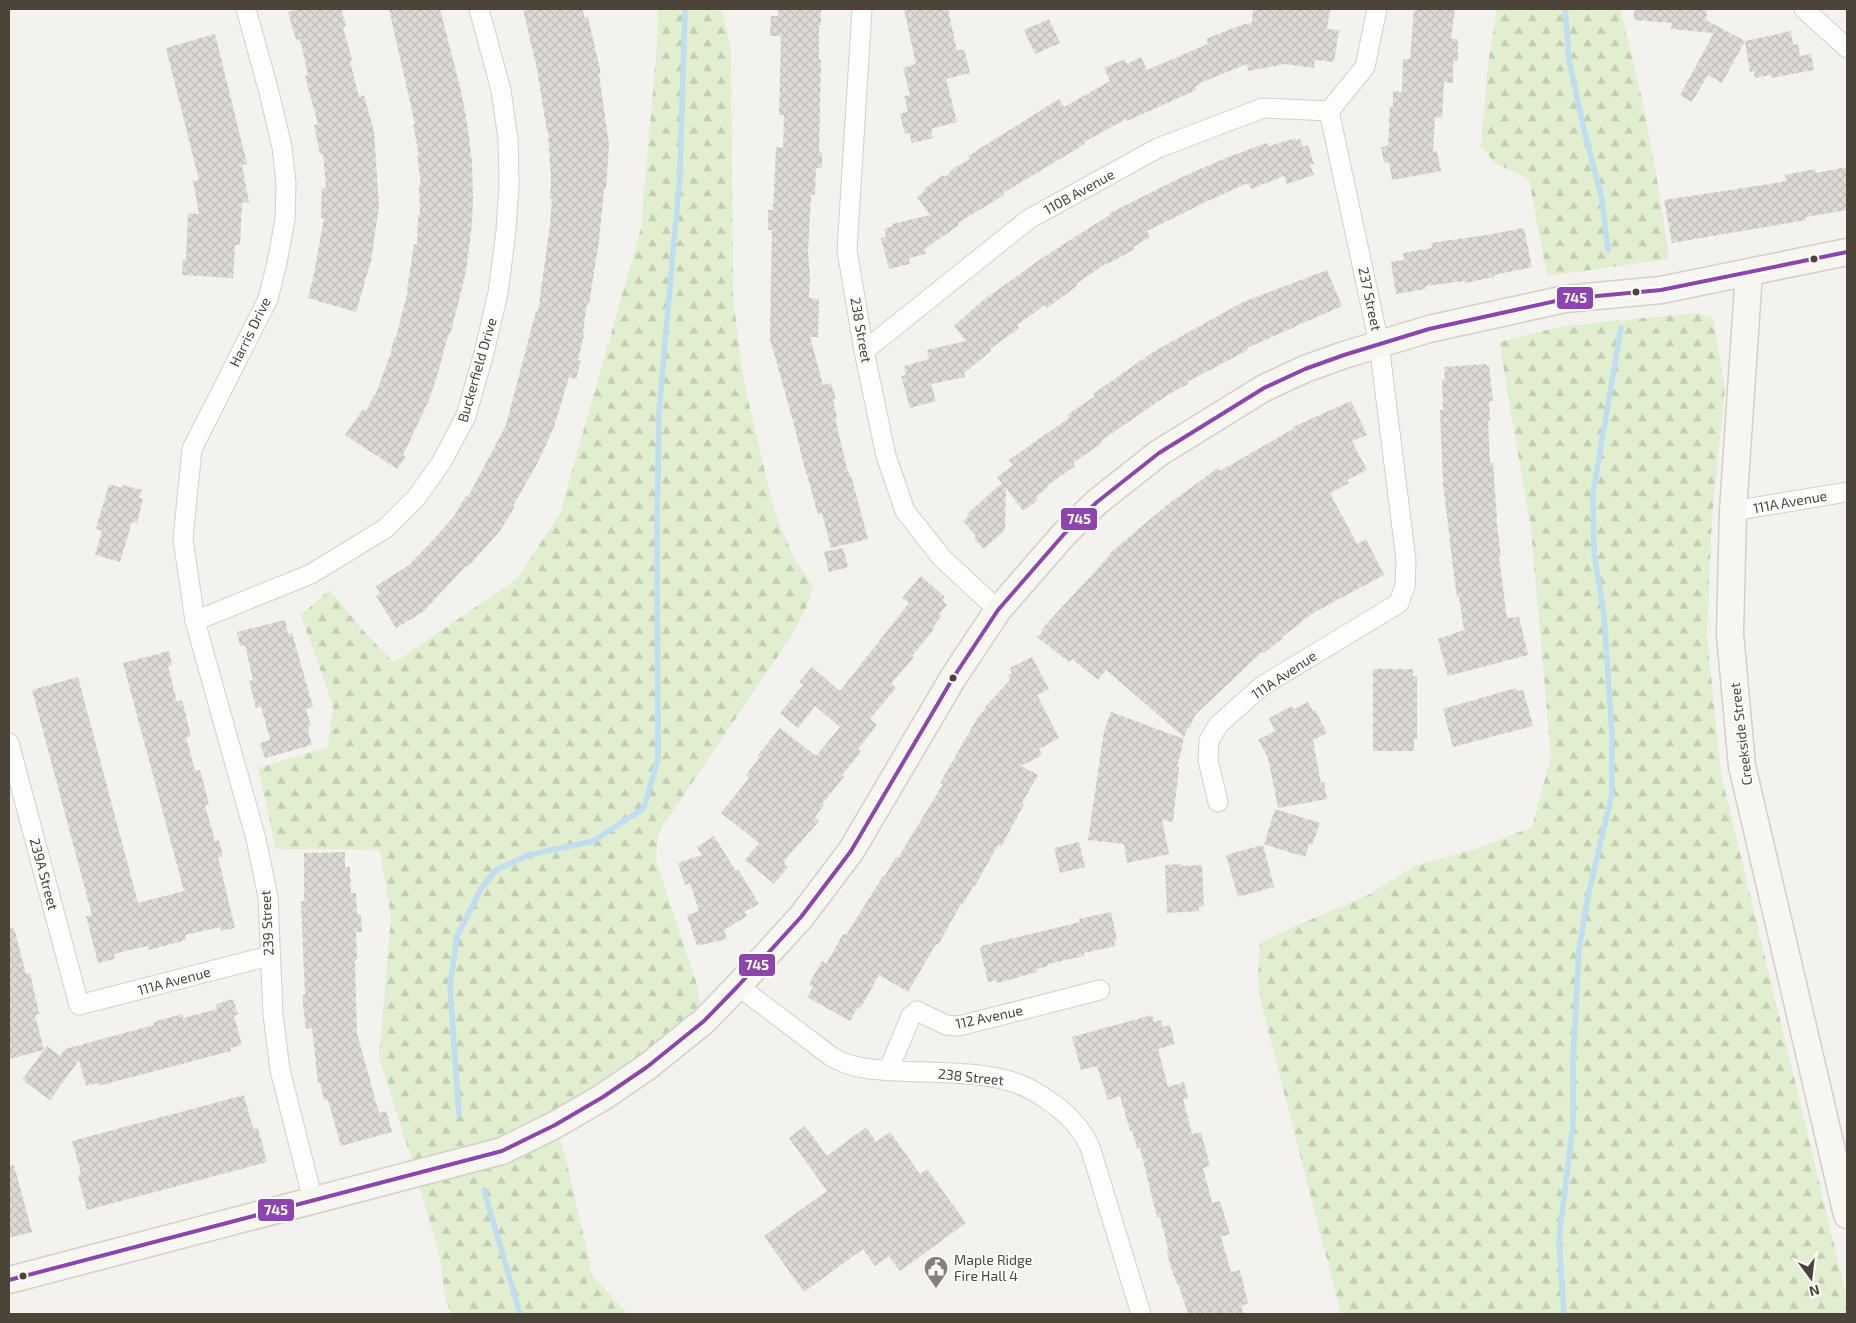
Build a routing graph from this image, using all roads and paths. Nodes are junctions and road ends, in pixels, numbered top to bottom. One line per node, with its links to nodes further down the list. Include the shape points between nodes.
1 (246, 9): 16 (street, Harris Drive, via 282,147 286,183 285,220 268,299 192,449 183,539)
2 (479, 9): 16 (street, Buckerfield Drive, via 501,90 508,139 509,185 498,293 466,416 441,463 416,498 386,528 310,574)
3 (862, 9): 11 (street, 238 Street, via 847,250)
4 (1376, 9): 7 (street, via 1365,67)
5 (1804, 9): 6 (street)
6 (1847, 48)
7 (1329, 111): 10 (street, 237 Street); 11 (street, 110B Avenue, via 1263,108 1158,148 1029,219)
8 (1847, 252): 9 (main road)
9 (1749, 272): 10 (main road, via 1661,290 1565,299 1429,329); 13 (main road, Creekside Street)
10 (1379, 344): 14 (street, 237 Street, via 1406,560); 15 (main road, via 1305,369 1264,388 1159,453 1097,502 1065,533)
11 (864, 351): 15 (street, 238 Street, via 886,456 905,511 942,558)
12 (1847, 492): 13 (street, 111A Avenue)
13 (1733, 511): 25 (main road, Creekside Street, via 1730,634 1742,766)
14 (1399, 604): 18 (street, 111A Avenue, via 1262,686 1218,725 1209,741 1208,760)
15 (998, 610): 20 (main road, via 953,678 851,851 801,918)
16 (195, 621): 19 (street, 239 Street, via 256,839 268,897)
17 (9, 744): 22 (street, 239A Street)
18 (1218, 802)
19 (269, 956): 22 (street, 111A Avenue); 24 (street, 239 Street, via 280,1070)
20 (738, 986): 23 (street, 238 Street, via 832,1057 858,1068); 24 (main road, via 704,1021 647,1067 549,1128 502,1151)
21 (1100, 990): 23 (street, 112 Avenue, via 959,1026 946,1025 917,1011 911,1016)
22 (79, 1005)
23 (888, 1071): 27 (street, 238 Street, via 989,1076 1036,1092 1065,1113 1087,1141)
24 (313, 1200): 26 (main road)
25 (1847, 1215)
26 (9, 1280)
27 (1141, 1314)

